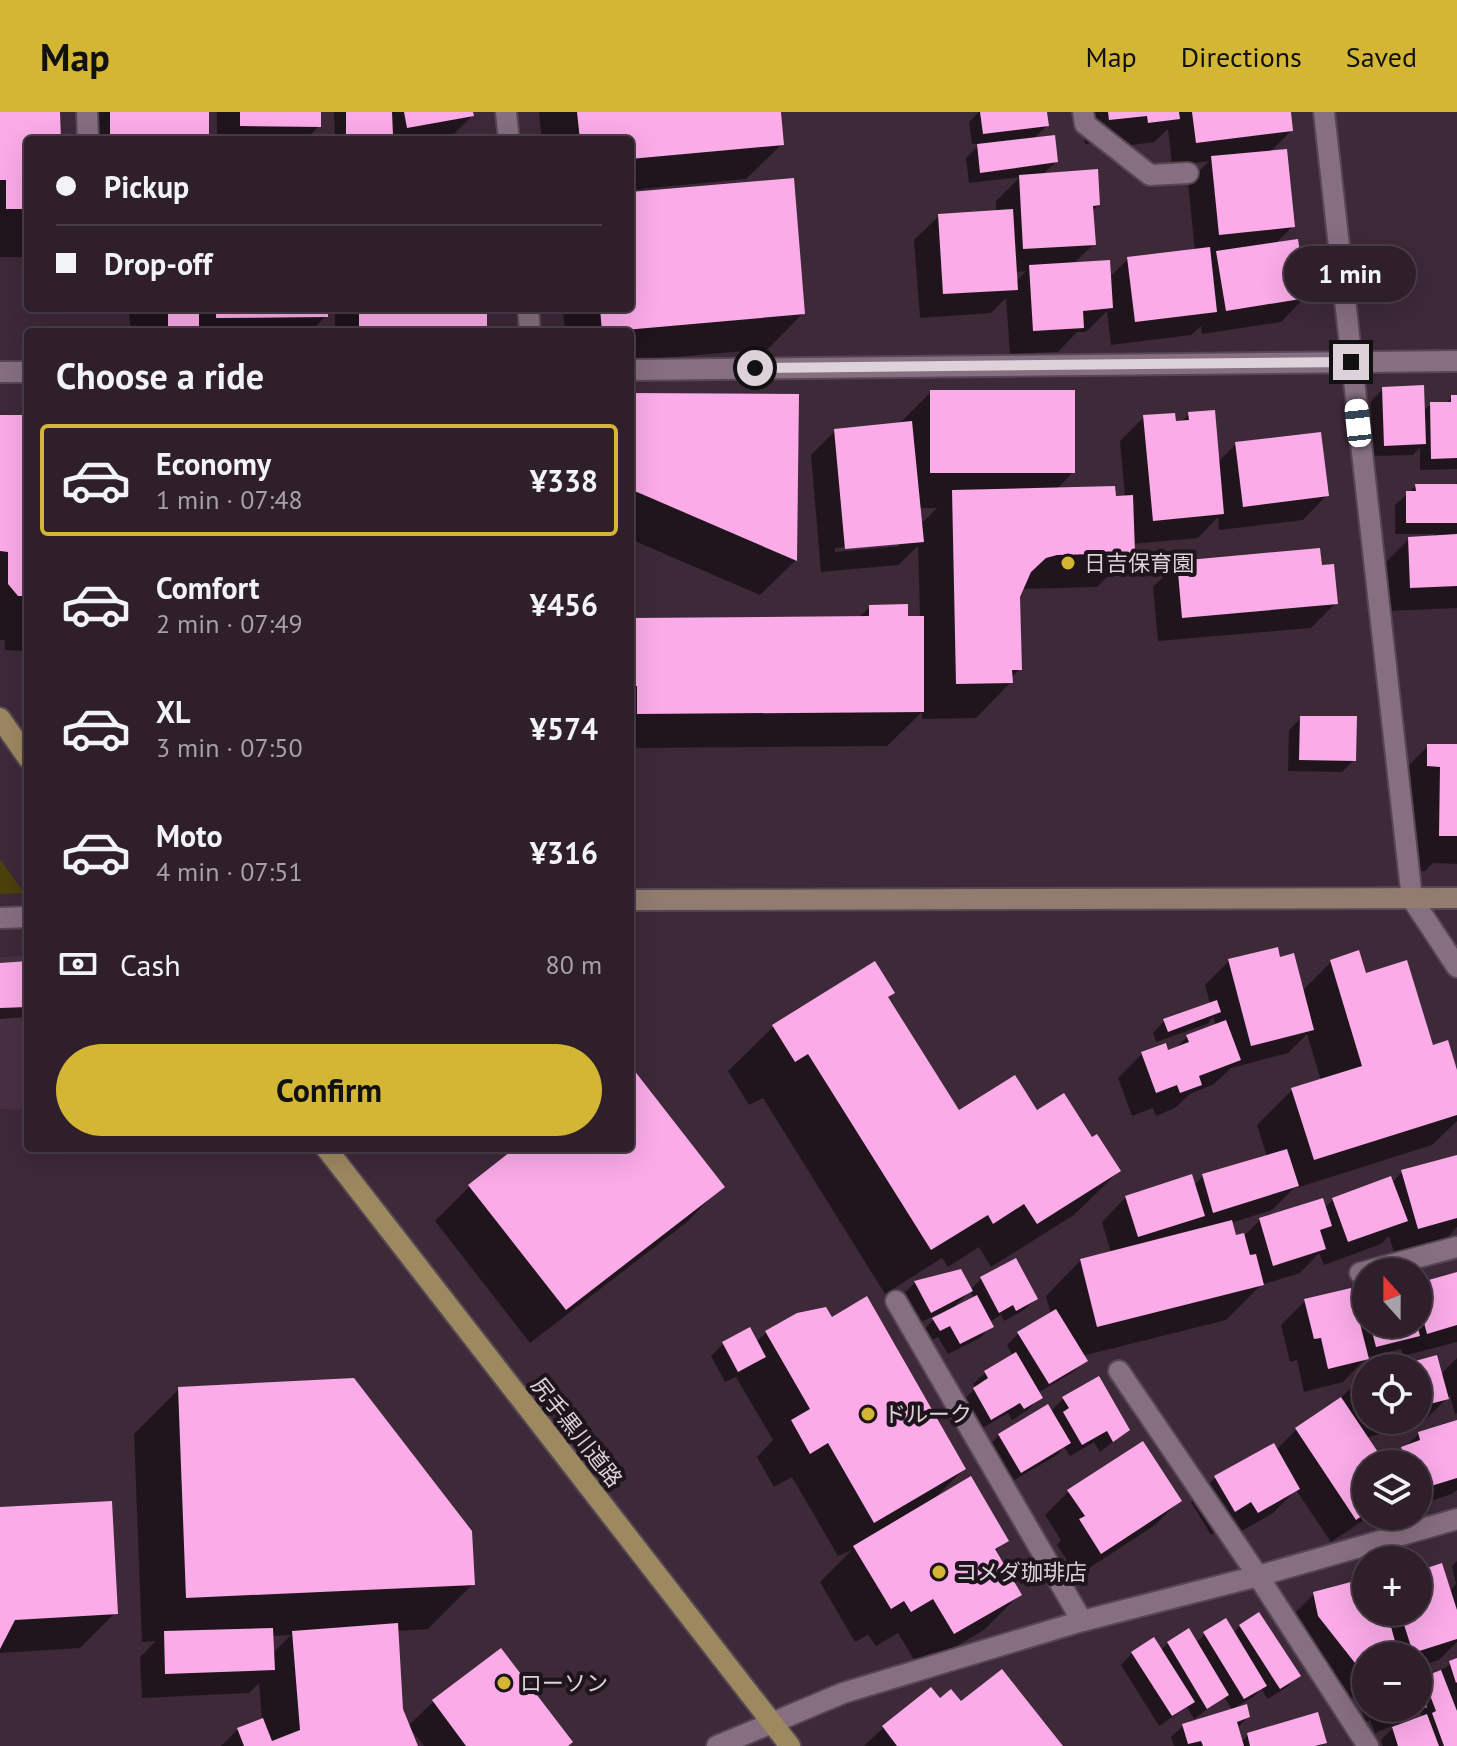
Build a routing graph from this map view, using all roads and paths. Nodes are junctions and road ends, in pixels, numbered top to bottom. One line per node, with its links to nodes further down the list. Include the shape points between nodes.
1 (87, 112): 5 (street)
2 (506, 112): 6 (street)
3 (1083, 112): 7 (street, via 1085,124 1150,175)
4 (1324, 112): 9 (street)
5 (88, 136)
6 (509, 136)
7 (1188, 173)
8 (1457, 361): 9 (street)
9 (1351, 362): 10 (street); 16 (street)
10 (634, 370)
11 (0, 372): 12 (street)
12 (24, 372)
13 (0, 718): 14 (main road)
14 (24, 752)
15 (1457, 898): 16 (street)
16 (1412, 899): 17 (street); 20 (street)
17 (634, 900)
18 (24, 917): 19 (street)
19 (0, 918)
20 (1457, 967)
21 (329, 1152): 29 (main road, 尻手黒川道路)
22 (1457, 1247): 23 (street)
23 (1416, 1258)
24 (896, 1301): 28 (street)
25 (1119, 1371): 27 (street)
26 (1457, 1519): 27 (street)
27 (1258, 1576): 28 (street); 32 (street)
28 (1082, 1621): 29 (street, via 843,1693)
29 (774, 1724): 30 (street); 31 (main road, 尻手黒川道路)
30 (717, 1746)
31 (790, 1746)
32 (1368, 1746)

